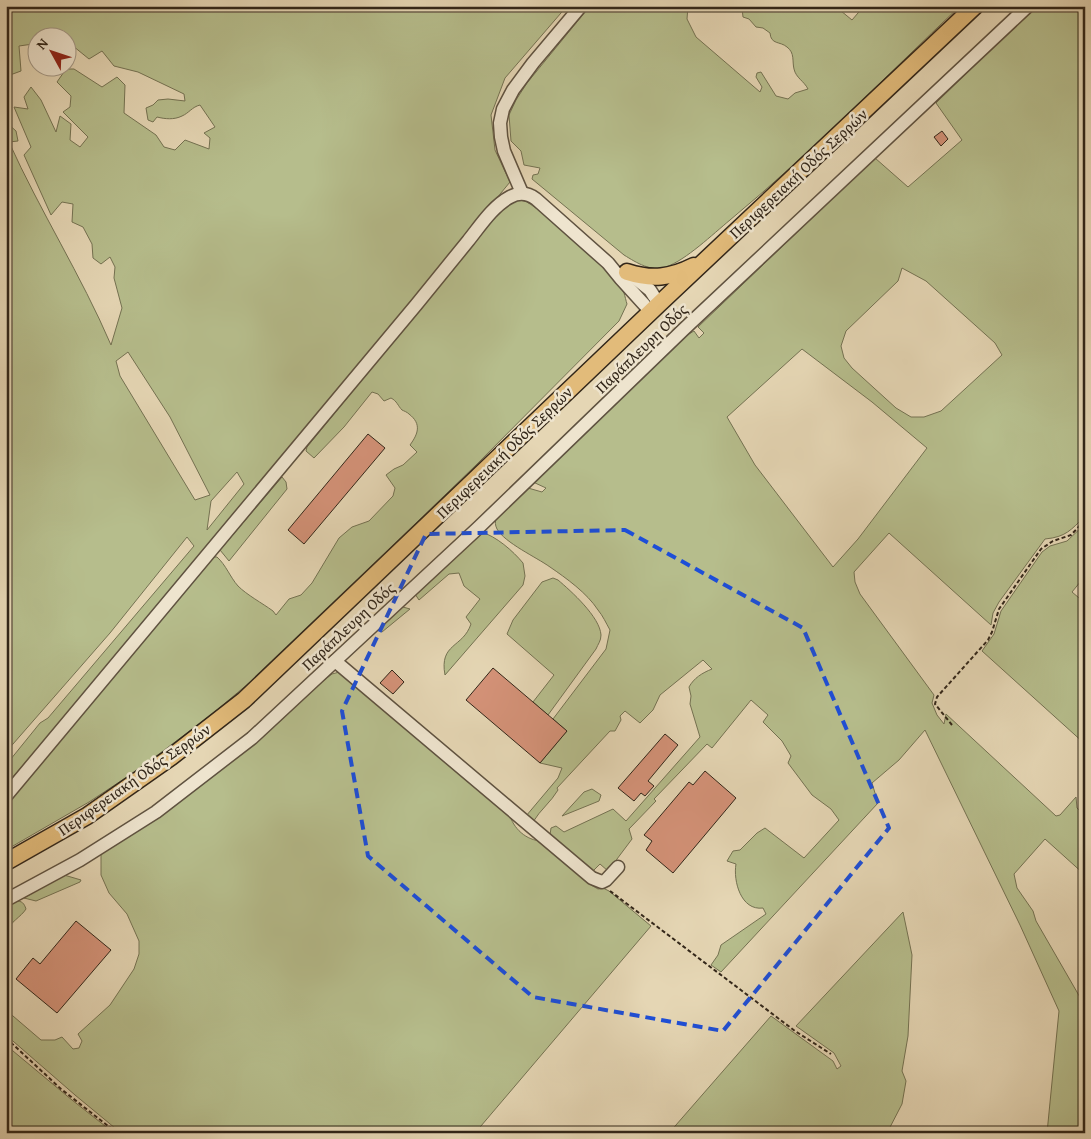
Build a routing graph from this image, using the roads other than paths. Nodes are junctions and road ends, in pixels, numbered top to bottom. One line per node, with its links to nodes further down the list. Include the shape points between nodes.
1 (581, 6): 4 (street, via 533,63 503,108 500,122 504,151)
2 (974, 6): 5 (main road, Περιφερειακή Οδός Σερρών)
3 (1028, 6): 9 (street, Παράπλευρη Οδός)
4 (522, 193): 6 (street, via 536,198); 10 (street, via 504,201 483,222)
5 (705, 261): 7 (main road, via 662,277 650,278); 8 (main road, Περιφερειακή Οδός Σερρών)
6 (608, 263): 7 (street); 8 (street, via 621,279)
7 (627, 272): 8 (street, via 650,290)
8 (655, 308): 11 (main road, Περιφερειακή Οδός Σερρών, via 244,700 171,758 87,816)
9 (335, 661): 12 (street, via 592,878 599,882 606,880); 13 (street, Παράπλευρη Οδός, via 252,738 156,812 80,860)
10 (6, 796)
11 (6, 862)
12 (618, 867)
13 (6, 900)

